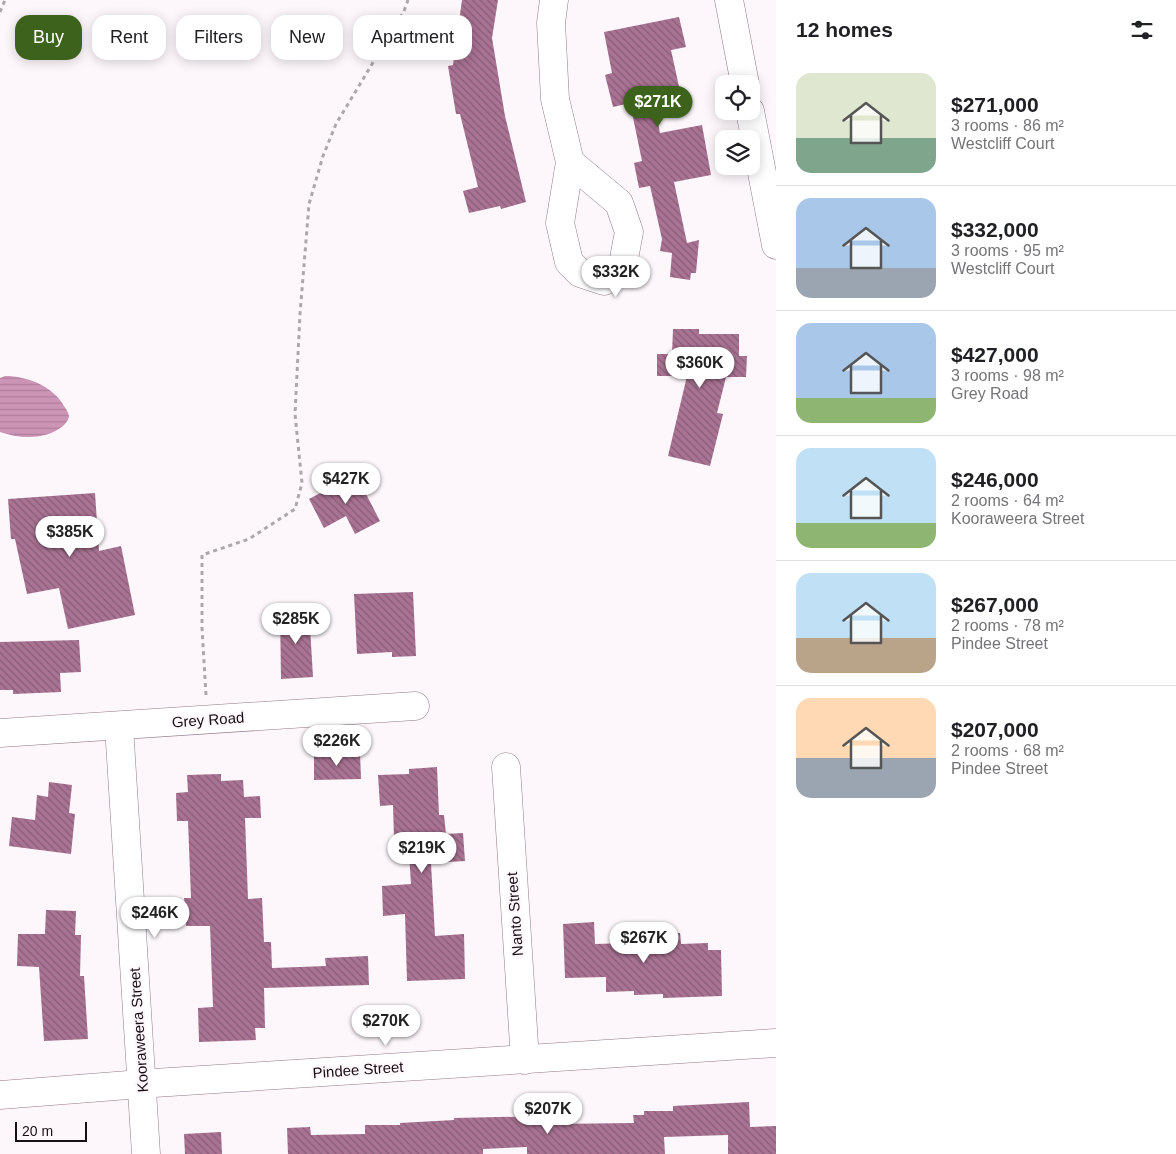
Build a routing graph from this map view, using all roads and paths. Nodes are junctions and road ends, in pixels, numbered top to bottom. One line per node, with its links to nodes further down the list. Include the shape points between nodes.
1 (5, 0): 5 (path)
2 (408, 0): 11 (path, via 336,124 309,204 295,414 302,483 295,509 249,539 202,555 202,628)
3 (554, 0): 8 (street, via 551,23 555,99)
4 (729, 0): 6 (street)
5 (0, 12)
6 (743, 75)
7 (752, 120): 9 (street)
8 (570, 162)
9 (776, 245)
10 (416, 706): 11 (street, Grey Road)
11 (208, 720): 12 (street, Grey Road)
12 (119, 726): 13 (street, Grey Road); 17 (street, Kooraweera Street)
13 (0, 733)
14 (506, 768): 16 (street, Nanto Street)
15 (776, 1044): 16 (street, Pindee Street)
16 (525, 1060): 17 (street, Pindee Street)
17 (143, 1084): 18 (street, Pindee Street); 19 (street, Kooraweera Street)
18 (0, 1095)
19 (146, 1154)

